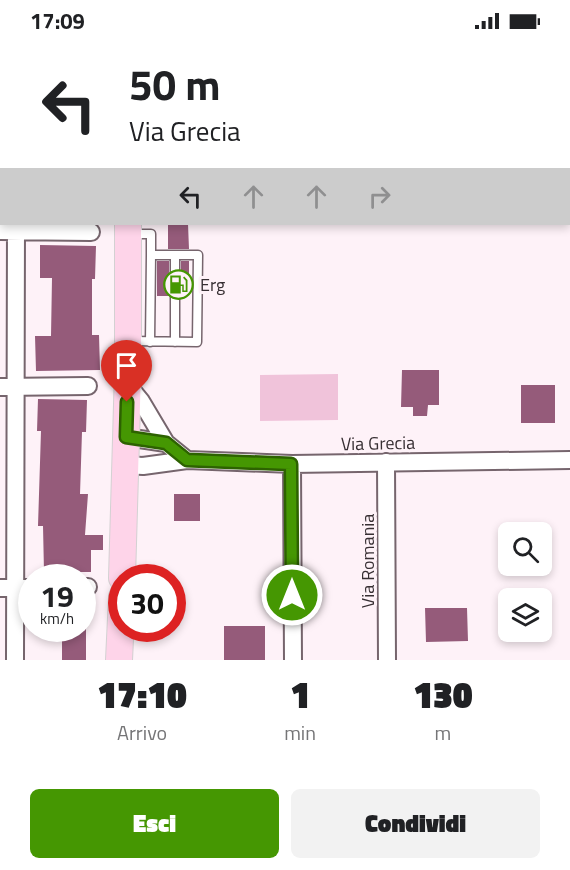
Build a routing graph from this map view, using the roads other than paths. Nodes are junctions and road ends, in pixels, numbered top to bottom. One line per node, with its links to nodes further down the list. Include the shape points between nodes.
1 (11, 228): 3 (street); 10 (street)
2 (128, 229): 4 (lane, via 151,234); 6 (main road)
3 (91, 232)
4 (151, 255): 5 (lane); 6 (lane)
5 (175, 255): 7 (lane); 7 (lane, via 198,255 197,342)
6 (139, 342): 7 (lane); 8 (main road)
7 (175, 342)
8 (127, 384): 11 (main road); 12 (street)
9 (88, 386): 10 (street)
10 (8, 387): 19 (street)
11 (126, 437): 12 (street); 17 (main road)
12 (166, 443): 13 (street)
13 (187, 460): 16 (street, Via Grecia); 17 (street, Via Grecia)
14 (570, 460): 15 (street, Via Grecia)
15 (386, 462): 16 (street, Via Grecia); 24 (street, Via Romania)
16 (291, 464): 23 (street)
17 (125, 465): 18 (main road)
18 (122, 564)
19 (15, 588): 21 (street)
20 (120, 642): 22 (main road)
21 (15, 660)
22 (119, 660)
23 (293, 660)
24 (387, 660)

